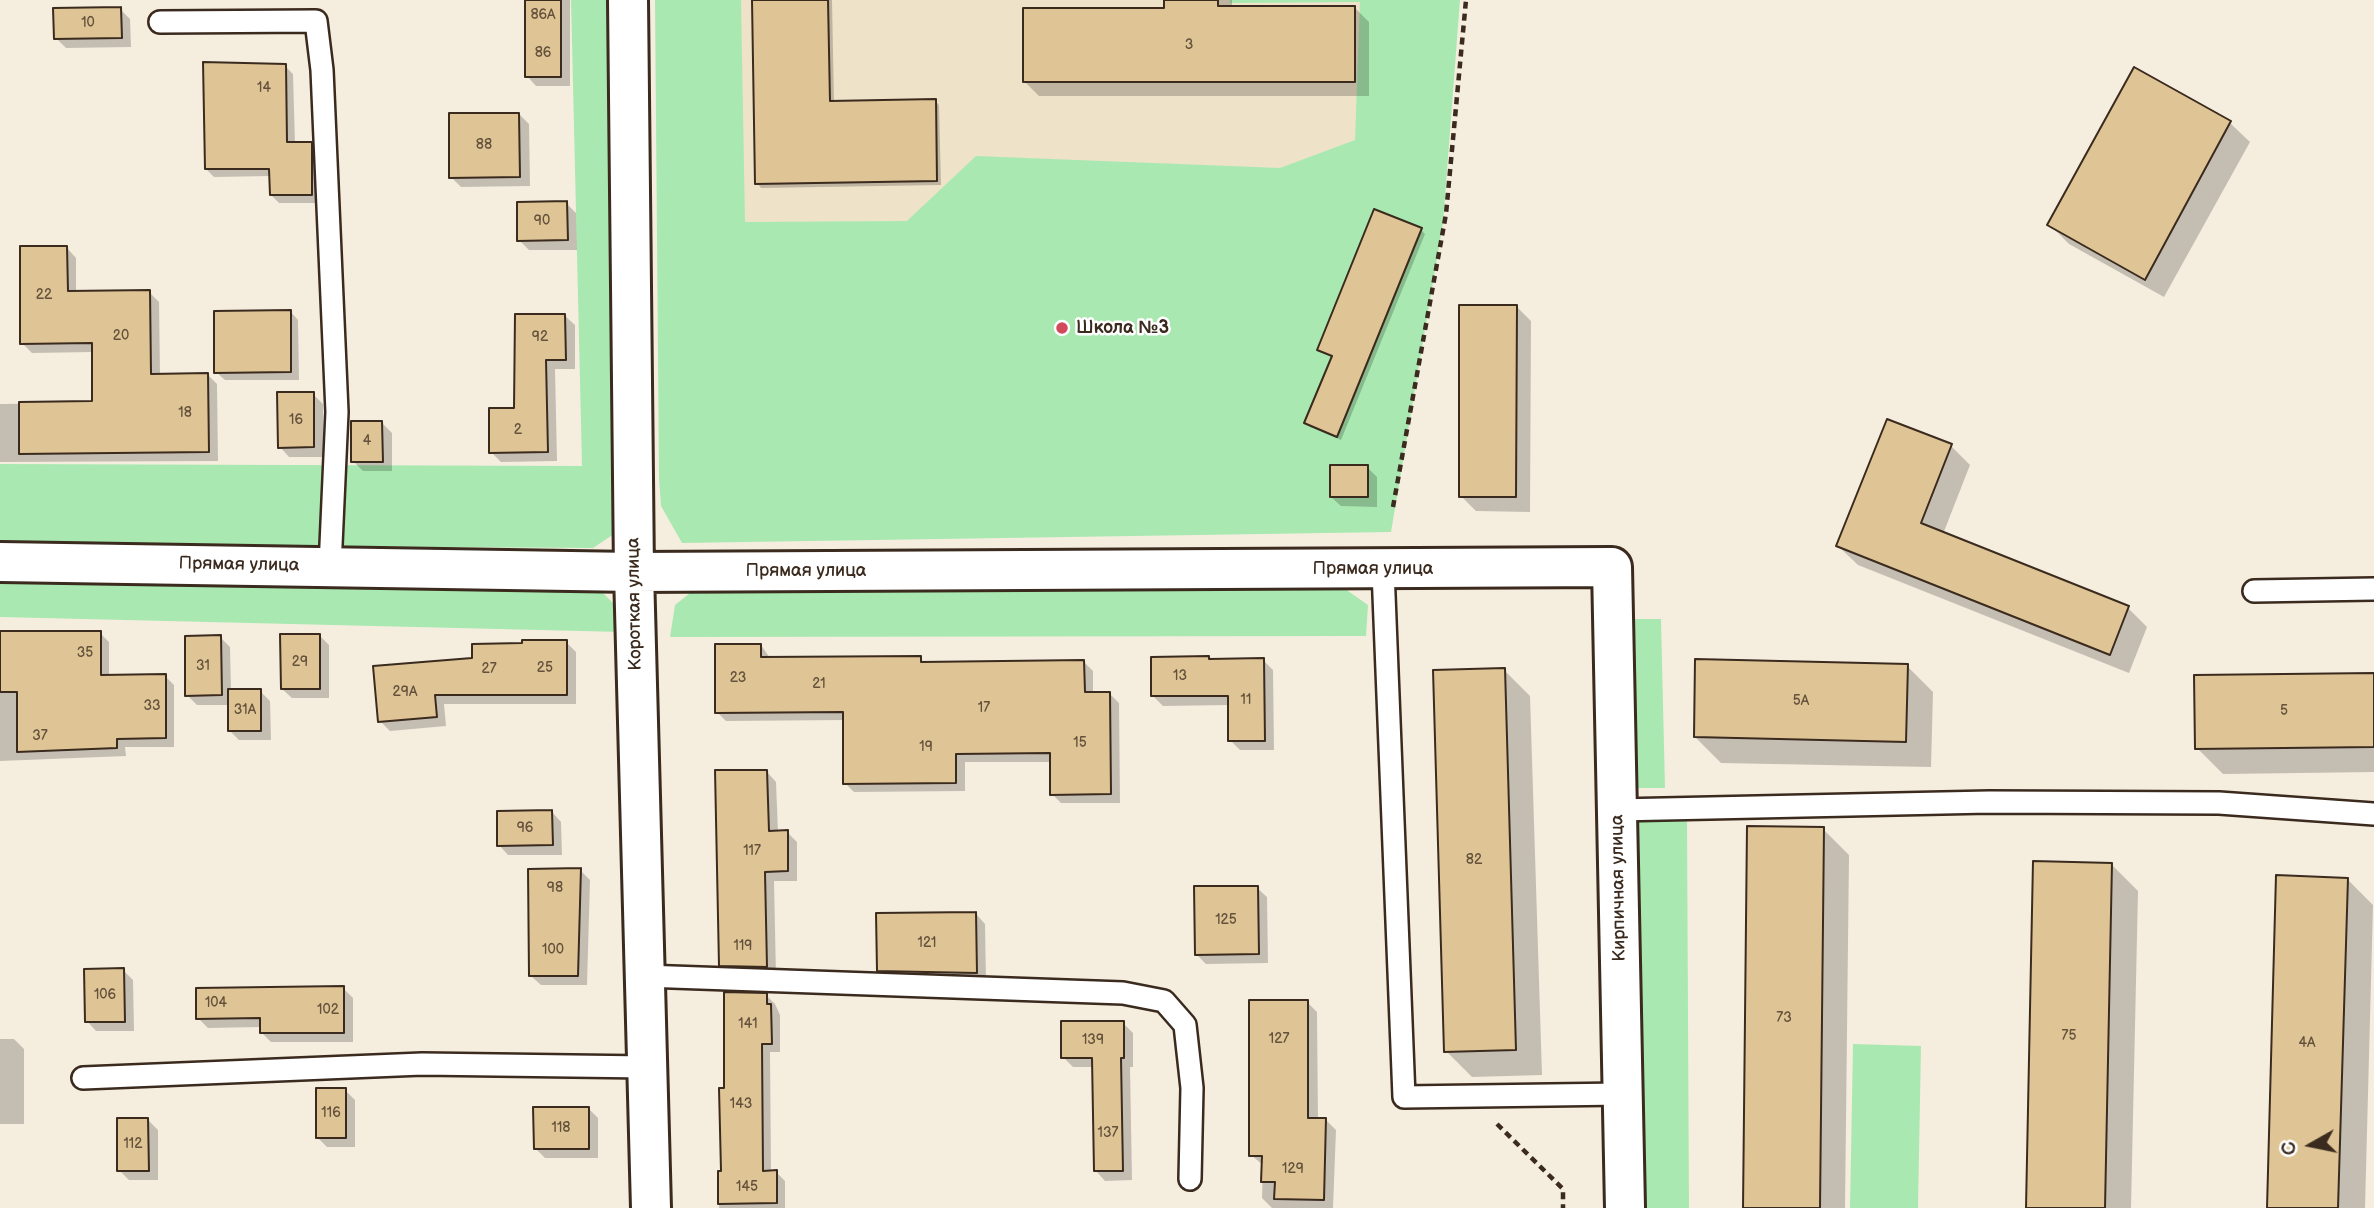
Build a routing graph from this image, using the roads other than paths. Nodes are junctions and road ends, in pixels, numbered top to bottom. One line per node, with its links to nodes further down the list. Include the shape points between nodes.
1 (628, 0): 7 (street, Короткая улица)
2 (160, 22): 4 (lane, via 317,21 337,412)
3 (0, 562): 4 (street, Прямая улица)
4 (330, 567): 7 (street, Прямая улица)
5 (1612, 567): 6 (street, Прямая улица); 10 (street, Кирпичная улица)
6 (1383, 570): 7 (street, Прямая улица); 15 (lane, via 1404,1097)
7 (634, 572): 12 (street, Короткая улица)
8 (2374, 589): 9 (lane)
9 (2255, 591)
10 (1617, 810): 11 (lane, via 2192,803); 15 (street, Кирпичная улица)
11 (2374, 814)
12 (645, 975): 13 (street, Короткая улица); 16 (lane, via 1123,993 1164,1001 1185,1026 1192,1088)
13 (647, 1067): 14 (lane, via 422,1064); 17 (street, Короткая улица)
14 (83, 1078)
15 (1623, 1094): 18 (street, Кирпичная улица)
16 (1190, 1179)
17 (651, 1208)
18 (1625, 1208)

